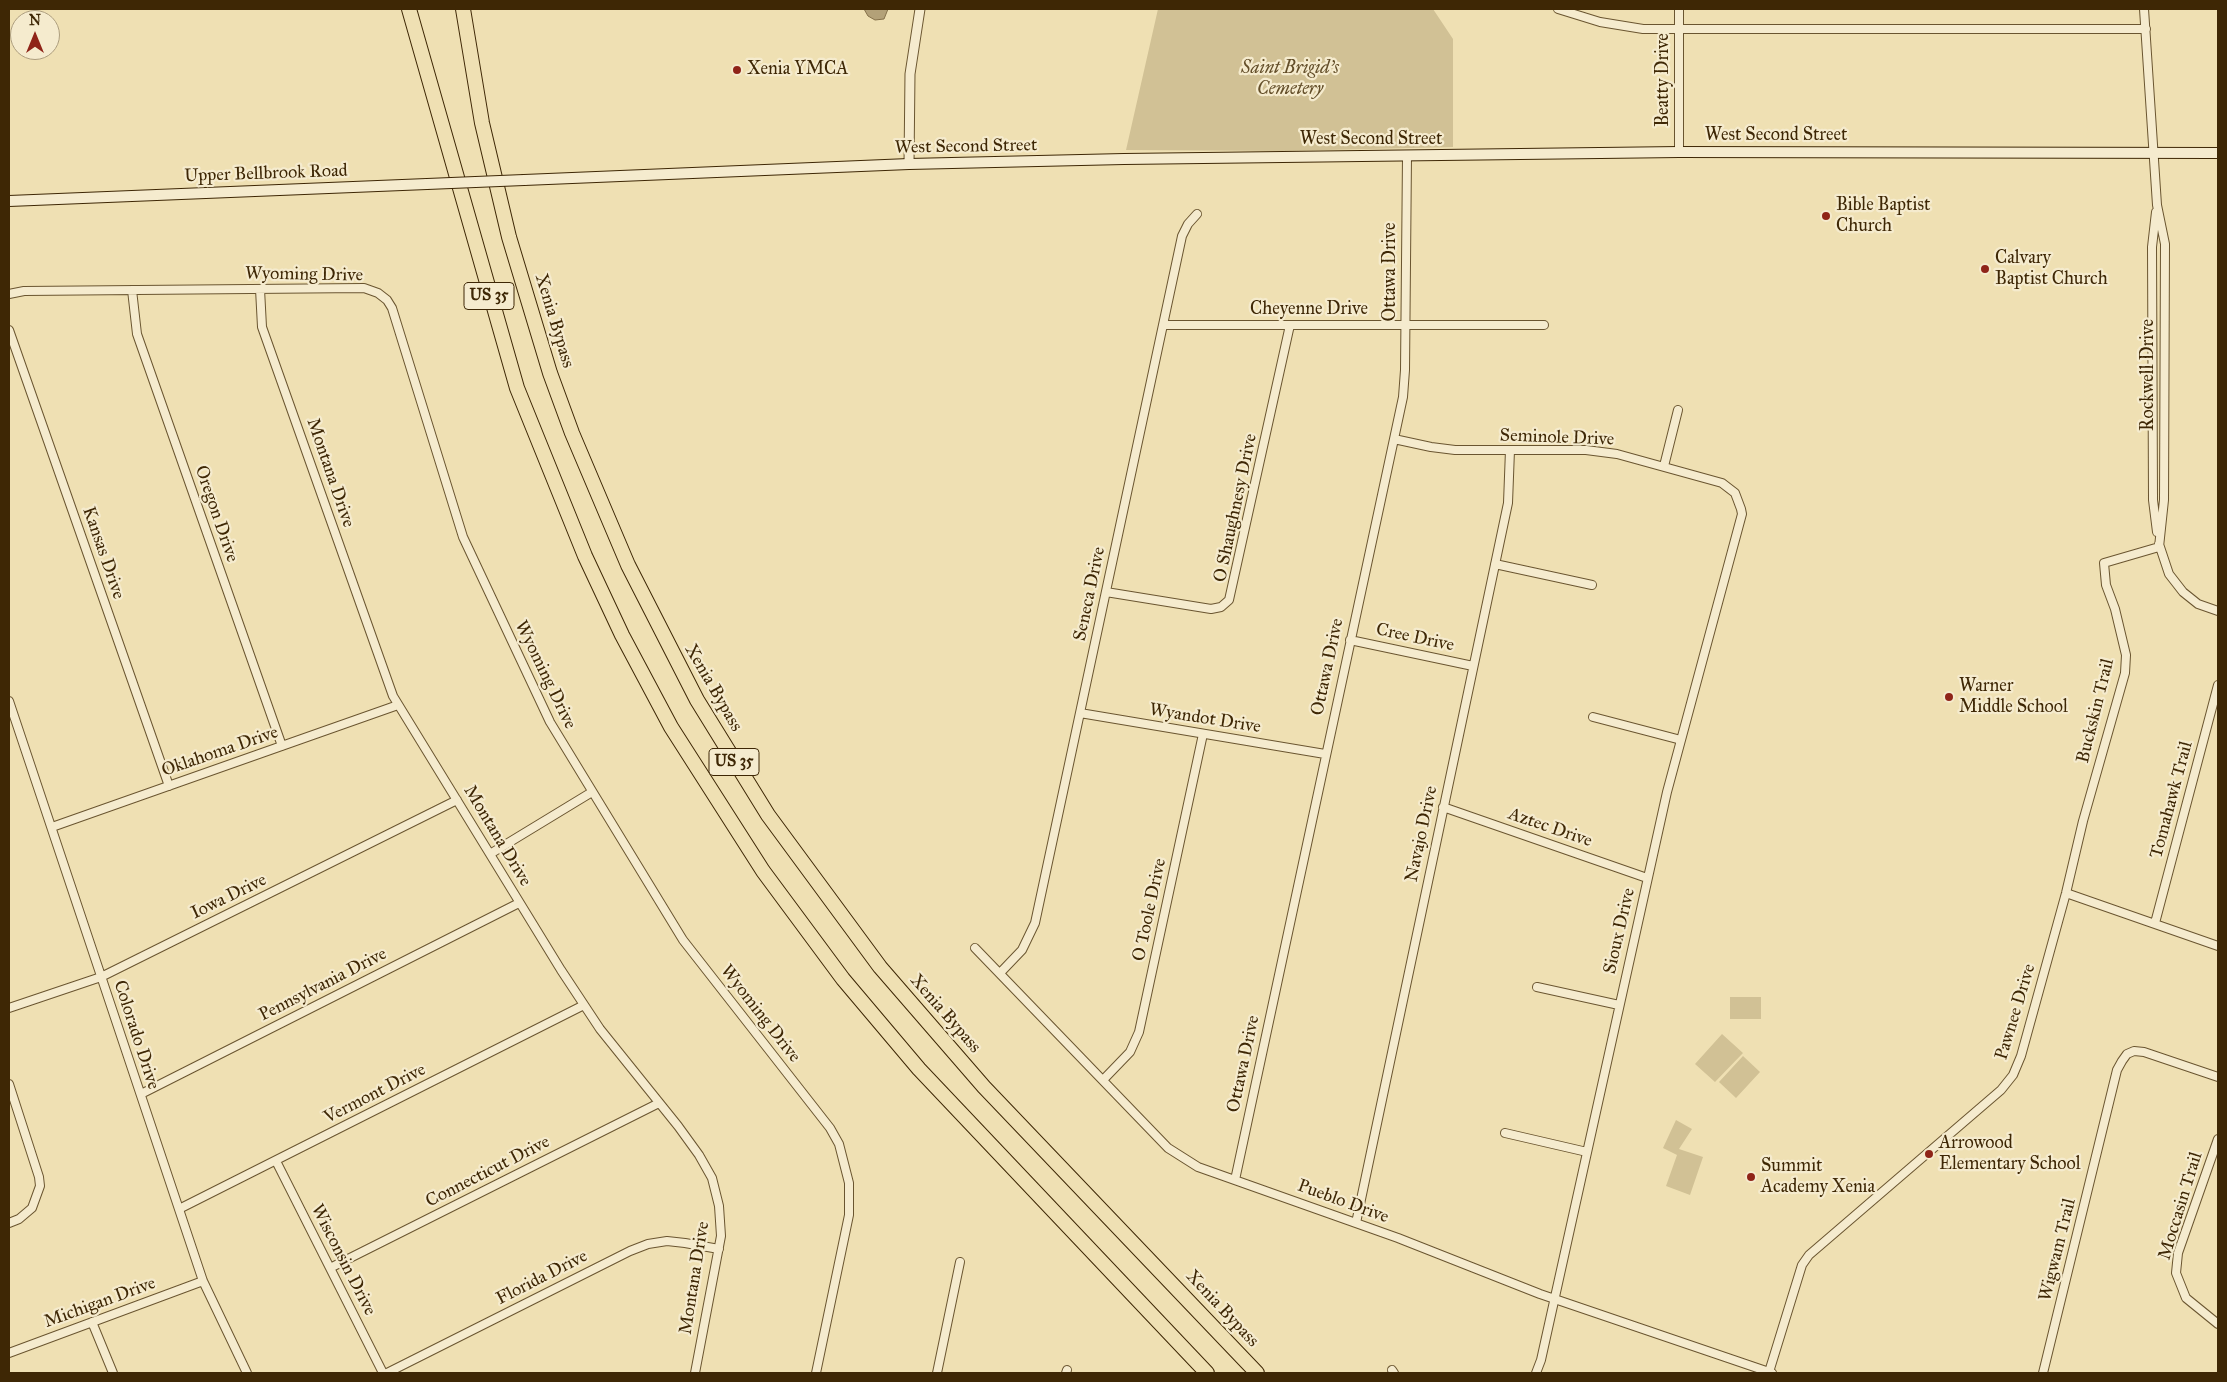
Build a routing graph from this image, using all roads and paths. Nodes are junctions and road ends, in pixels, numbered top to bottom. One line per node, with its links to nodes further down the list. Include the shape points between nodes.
1 (408, 9): 92 (highway, US 35, via 517,388 588,563 671,727 763,871 849,986 919,1069)
2 (463, 9): 93 (highway, Xenia Bypass / US 35, via 482,123 509,237 550,373 628,565 697,700 773,822 880,967 984,1087)
3 (920, 9): 13 (street, via 910,74)
4 (1558, 9): 7 (street, via 1622,26)
5 (1679, 9): 7 (street, Beatty Drive)
6 (2144, 9): 8 (street, Rockwell Drive)
7 (1679, 29): 8 (street); 9 (street, Beatty Drive)
8 (2146, 29): 10 (street, Rockwell Drive)
9 (1679, 152): 10 (main road, West Second Street); 12 (main road, West Second Street)
10 (2154, 152): 11 (main road, West Second Street); 16 (street, Rockwell Drive)
11 (2218, 152)
12 (1406, 156): 13 (main road, West Second Street); 23 (street, Ottawa Drive)
13 (909, 164): 14 (main road, West Second Street)
14 (524, 180): 15 (main road, Upper Bellbrook Road, bridge)
15 (9, 201)
16 (2157, 205): 31 (street, Rockwell Drive, via 2152,247 2153,490); 31 (street, Rockwell Drive, via 2165,244 2164,500)
17 (1197, 214): 21 (street, Seneca Drive, via 1182,236)
18 (260, 289): 19 (street, Wyoming Drive); 40 (street, Montana Drive, via 262,327 388,686); 48 (street, Wyoming Drive, via 364,288 378,293 392,308 463,537 550,722)
19 (132, 290): 20 (street, Wyoming Drive, via 24,291); 45 (street, Oregon Drive, via 137,334)
20 (9, 294)
21 (1163, 325): 22 (street, Cheyenne Drive); 34 (street, Seneca Drive)
22 (1290, 325): 23 (street, Cheyenne Drive); 34 (street, O Shaughnesy Drive, via 1230,600 1221,608 1211,610)
23 (1406, 325): 24 (street, Cheyenne Drive); 27 (street, Ottawa Drive, via 1404,387)
24 (1544, 325)
25 (9, 330): 47 (street, Kansas Drive)
26 (1678, 410): 29 (street)
27 (1394, 439): 28 (street, Seminole Drive, via 1439,448); 36 (street, Ottawa Drive)
28 (1510, 450): 29 (street, Seminole Drive, via 1600,451); 32 (street, Navajo Drive, via 1508,503)
29 (1664, 466): 30 (street, Seminole Drive, via 1722,482)
30 (1738, 499): 44 (street, Sioux Drive, via 1742,514)
31 (2160, 547): 35 (street, Rockwell Drive, via 2164,564 2183,592); 54 (street, Buckskin Trail, via 2104,563 2106,585 2122,633 2125,673)
32 (1495, 564): 33 (street); 37 (street, Navajo Drive)
33 (1592, 585)
34 (1106, 592): 41 (street, Seneca Drive)
35 (2218, 611)
36 (1350, 640): 37 (street, Cree Drive); 46 (street, Ottawa Drive)
37 (1473, 666): 50 (street, Navajo Drive)
38 (2218, 685): 56 (street, Tomahawk Trail)
39 (9, 701): 51 (street, Colorado Drive)
40 (398, 705): 45 (street, Oklahoma Drive); 49 (street, Montana Drive)
41 (1080, 713): 43 (street, Wyandot Drive); 59 (street, Seneca Drive, via 1035,923 1022,950)
42 (1594, 717): 44 (street)
43 (1203, 734): 46 (street, Wyandot Drive); 66 (street, O Toole Drive, via 1139,1032 1130,1052)
44 (1681, 740): 53 (street, Sioux Drive)
45 (282, 746): 47 (street, Oklahoma Drive)
46 (1326, 754): 74 (street, Ottawa Drive)
47 (169, 786): 51 (street, Oklahoma Drive)
48 (592, 792): 52 (street); 90 (street, Wyoming Drive, via 683,940 830,1128 839,1144 848,1174 849,1215)
49 (457, 800): 52 (street, Montana Drive); 60 (street, Iowa Drive)
50 (1444, 807): 53 (street, Aztec Drive); 77 (street, Navajo Drive)
51 (52, 827): 60 (street, Colorado Drive)
52 (490, 854): 55 (street, Montana Drive)
53 (1647, 878): 63 (street, Sioux Drive)
54 (2066, 893): 56 (street); 95 (street, Pawnee Drive, via 2013,1075 2001,1090 1809,1255 1802,1265)
55 (520, 903): 62 (street, Montana Drive); 68 (street, Pennsylvania Drive)
56 (2154, 923): 57 (street)
57 (2218, 946)
58 (975, 948): 59 (street, Pueblo Drive)
59 (1000, 973): 66 (street, Pueblo Drive)
60 (102, 977): 64 (street, Iowa Drive); 68 (street, Colorado Drive)
61 (1537, 987): 63 (street)
62 (584, 1005): 69 (street, Montana Drive); 73 (street, Vermont Drive)
63 (1619, 1005): 72 (street, Sioux Drive)
64 (9, 1008)
65 (2218, 1078): 96 (street, Wigwam Trail, via 2144,1052 2134,1051 2122,1060)
66 (1103, 1080): 74 (street, Pueblo Drive, via 1168,1148 1198,1167)
67 (9, 1084): 76 (street, via 39,1177 37,1200 26,1215)
68 (140, 1094): 75 (street, Colorado Drive)
69 (659, 1103): 78 (street, Montana Drive, via 699,1155 712,1178 720,1214); 80 (street, Connecticut Drive)
70 (1505, 1133): 72 (street)
71 (2218, 1139): 84 (street, Moccasin Trail, via 2178,1253 2176,1268 2178,1282 2186,1298)
72 (1586, 1152): 82 (street, Sioux Drive)
73 (276, 1160): 75 (street, Vermont Drive); 80 (street, Wisconsin Drive)
74 (1235, 1180): 77 (street, Pueblo Drive)
75 (179, 1209): 81 (street, Colorado Drive)
76 (9, 1223)
77 (1356, 1223): 82 (street, Pueblo Drive)
78 (719, 1249): 88 (street, Florida Drive, via 676,1242 648,1244); 89 (street, Montana Drive)
79 (960, 1262): 91 (street)
80 (330, 1268): 88 (street, Wisconsin Drive)
81 (203, 1282): 83 (street, Michigan Drive); 87 (street, Colorado Drive)
82 (1554, 1299): 94 (street, Sioux Drive); 95 (street, Pueblo Drive)
83 (92, 1322): 85 (street, Michigan Drive); 86 (street)
84 (2218, 1324)
85 (9, 1353)
86 (113, 1373)
87 (247, 1373)
88 (385, 1373)
89 (695, 1373)
90 (816, 1373)
91 (937, 1373)
92 (1207, 1373)
93 (1259, 1373)
94 (1536, 1373)
95 (1770, 1373)
96 (2043, 1373)

